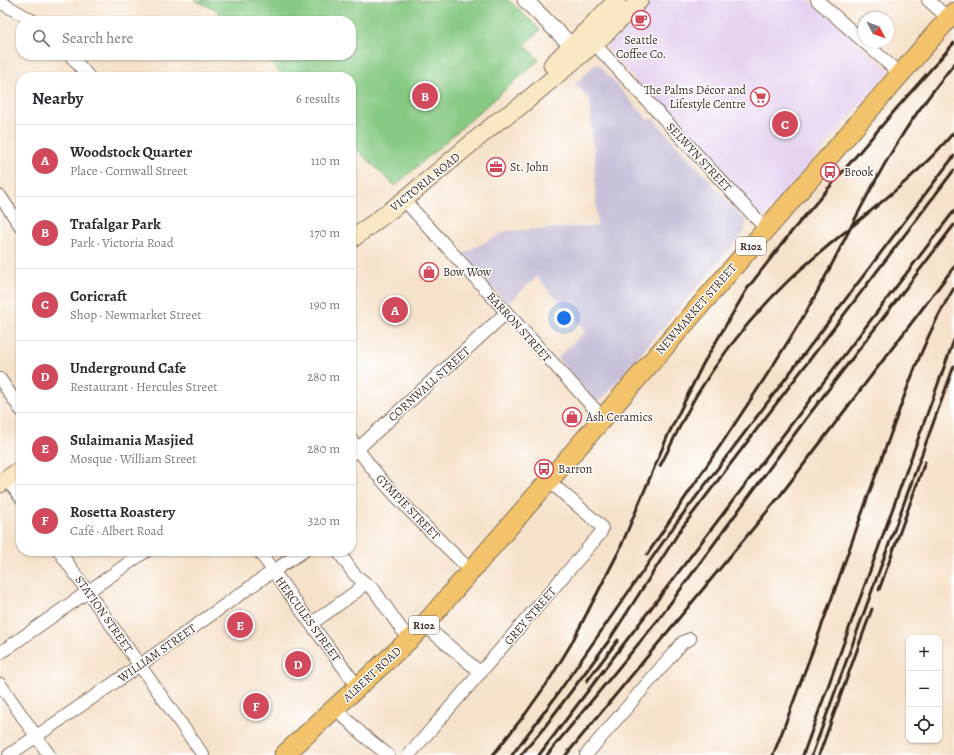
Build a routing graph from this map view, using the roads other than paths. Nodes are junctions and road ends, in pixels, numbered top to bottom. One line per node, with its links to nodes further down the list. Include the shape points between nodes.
1 (525, 0): 10 (street)
2 (617, 0): 9 (main road)
3 (640, 0): 9 (main road)
4 (817, 0): 13 (street)
5 (928, 0): 7 (street)
6 (0, 2): 8 (street)
7 (951, 15): 13 (main road, NEWMARKET STREET / R102)
8 (24, 16)
9 (589, 38): 10 (main road, VICTORIA ROAD); 17 (street, SELWYN STREET)
10 (576, 50): 15 (main road, VICTORIA ROAD, via 511,101 498,121)
11 (75, 60): 12 (street)
12 (85, 72)
13 (900, 74): 17 (main road, NEWMARKET STREET / R102)
14 (0, 196): 16 (street)
15 (404, 200): 18 (main road, VICTORIA ROAD); 19 (street, BARRON STREET)
16 (16, 220)
17 (766, 229): 22 (main road, NEWMARKET STREET / R102)
18 (356, 236)
19 (506, 313): 22 (street, BARRON STREET); 23 (street, CORNWALL STREET)
20 (0, 379): 21 (street)
21 (16, 403)
22 (603, 418): 26 (main road, NEWMARKET STREET / R102)
23 (356, 450)
24 (356, 454): 34 (street, GYMPIE STREET)
25 (9, 477): 27 (street)
26 (549, 481): 34 (main road, ALBERT ROAD / R102); 42 (street, GREY STREET, via 602,529)
27 (16, 489)
28 (63, 556): 36 (street, STATION STREET)
29 (139, 556): 36 (street)
30 (262, 556): 33 (street, HERCULES STREET)
31 (296, 556): 33 (street, WILLIAM STREET)
32 (341, 556): 35 (street)
33 (273, 571): 37 (street, HERCULES STREET); 41 (street, WILLIAM STREET)
34 (471, 571): 38 (main road, ALBERT ROAD / R102)
35 (364, 583): 37 (street, via 357,591); 38 (street, via 374,590 402,630)
36 (88, 592): 40 (street); 41 (street, STATION STREET)
37 (311, 624): 44 (street, HERCULES STREET)
38 (417, 632): 42 (street); 44 (main road, ALBERT ROAD / R102)
39 (690, 639): 53 (street, via 683,642)
40 (0, 653)
41 (140, 665): 46 (street, WILLIAM STREET); 49 (street, STATION STREET)
42 (481, 673): 52 (street, GREY STREET)
43 (0, 684): 46 (street)
44 (358, 687): 45 (main road, ALBERT ROAD / R102)
45 (335, 708): 50 (main road, ALBERT ROAD / R102); 51 (street)
46 (36, 737): 47 (street, WILLIAM STREET); 48 (street)
47 (9, 755)
48 (49, 755)
49 (203, 755)
50 (284, 755)
51 (388, 755)
52 (410, 755)
53 (586, 755)

